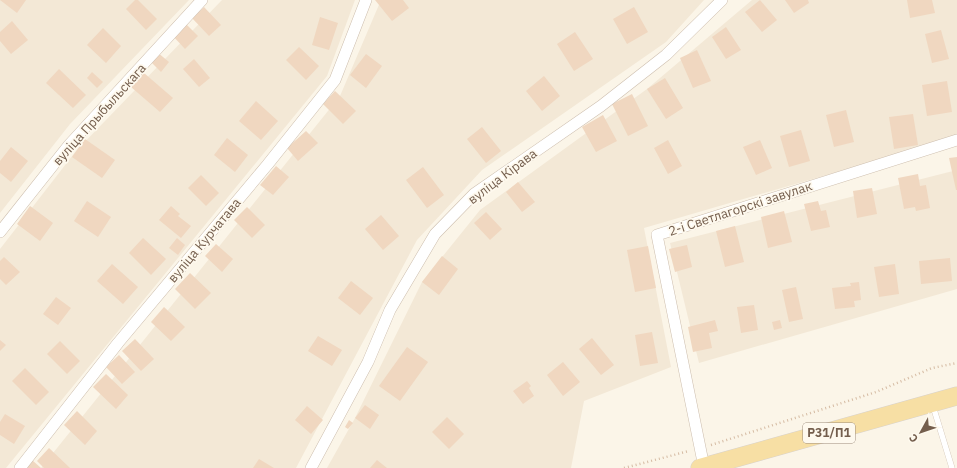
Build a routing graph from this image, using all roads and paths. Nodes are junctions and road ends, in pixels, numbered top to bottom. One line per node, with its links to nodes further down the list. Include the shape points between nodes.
1 (202, 0): 5 (street, вуліца Прыбыльскага, via 69,145)
2 (366, 0): 11 (street, вуліца Курчатава, via 335,80 118,343)
3 (722, 0): 12 (street, вуліца Кірава, via 666,55 601,106 474,194 435,234 390,310 368,362)
4 (957, 140): 9 (street, 2-і Светлагорскі завулак, via 657,234)
5 (0, 232)
6 (957, 363): 9 (path, via 932,368 876,392)
7 (957, 396): 8 (main road, Р31/П1)
8 (932, 403): 10 (main road, Р31/П1); 14 (lane)
9 (700, 449): 10 (street, 2-і Светлагорскі завулак); 13 (path)
10 (702, 467)
11 (20, 468)
12 (311, 468)
13 (624, 468)
14 (952, 468)

